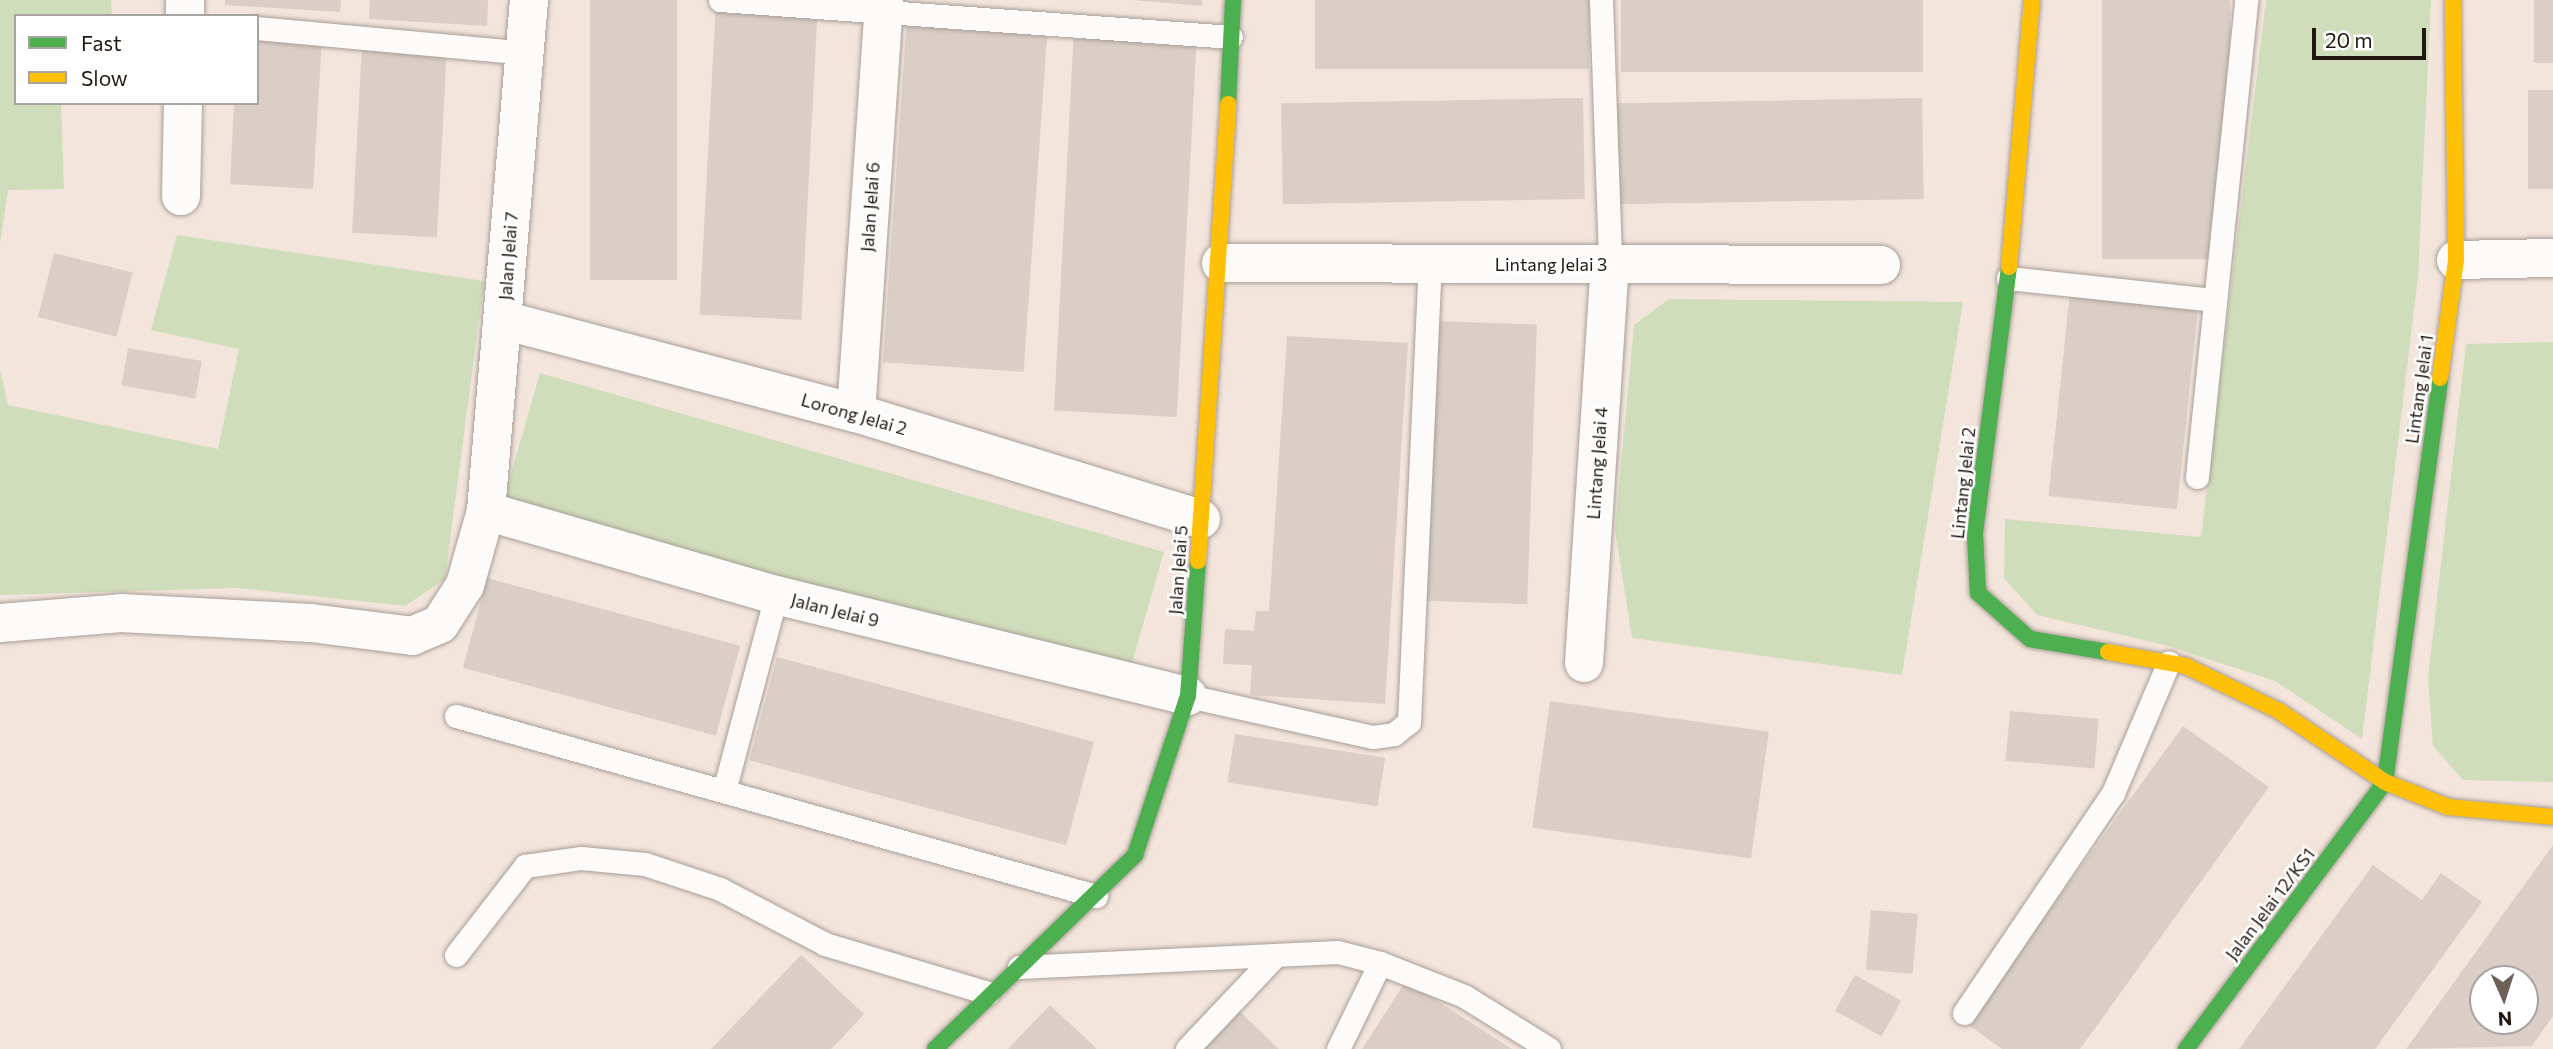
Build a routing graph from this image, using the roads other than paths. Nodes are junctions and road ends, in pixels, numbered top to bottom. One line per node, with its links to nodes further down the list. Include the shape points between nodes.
1 (529, 0): 11 (street, Jalan Jelai 7)
2 (720, 0): 8 (lane)
3 (1233, 0): 10 (street, Jalan Jelai 5)
4 (1601, 0): 18 (lane)
5 (2032, 0): 20 (street, Lintang Jelai 2)
6 (2246, 0): 21 (lane)
7 (2453, 0): 15 (street, Lintang Jelai 1)
8 (883, 7): 10 (lane); 23 (street, Jalan Jelai 6)
9 (259, 28): 11 (lane)
10 (1231, 37): 16 (street, Jalan Jelai 5)
11 (524, 53): 22 (street, Jalan Jelai 7)
12 (183, 105): 13 (street)
13 (181, 196)
14 (2553, 258): 15 (street)
15 (2456, 260): 33 (street, Lintang Jelai 1)
16 (1221, 263): 17 (street, Lintang Jelai 3); 26 (street, Jalan Jelai 5)
17 (1430, 263): 18 (street, Lintang Jelai 3); 31 (lane, via 1409,722 1394,734 1374,737)
18 (1609, 264): 19 (street, Lintang Jelai 3); 30 (street, Lintang Jelai 4)
19 (1881, 265)
20 (2008, 278): 21 (lane); 29 (street, Lintang Jelai 2, via 1975,534 1978,593 2030,639)
21 (2213, 300): 24 (lane)
22 (503, 320): 23 (street, Lorong Jelai 2); 25 (street, Jalan Jelai 7)
23 (856, 413): 26 (street, Lorong Jelai 2)
24 (2197, 477)
25 (486, 511): 27 (street, Jalan Jelai 9); 28 (street, Jalan Jelai 7, via 465,585 440,624 412,636 311,623 121,613)
26 (1201, 519): 31 (street, Jalan Jelai 5)
27 (776, 595): 31 (street, Jalan Jelai 9); 34 (lane)
28 (0, 623)
29 (2169, 662): 33 (street, Lintang Jelai 2, via 2279,711); 42 (lane, via 2113,793)
30 (1584, 663)
31 (1188, 696): 36 (street, Jalan Jelai 5, via 1135,855)
32 (456, 716): 34 (lane)
33 (2385, 782): 35 (street, Lintang Jelai 2, via 2448,807); 47 (street, Jalan Jelai 12/KS1)
34 (724, 792): 36 (lane)
35 (2553, 817)
36 (1096, 896): 40 (street, Jalan Jelai 5)
37 (456, 955): 41 (lane, via 525,866 581,858 645,864 720,889 825,944)
38 (1274, 957): 39 (lane, via 1338,951); 40 (lane); 44 (lane)
39 (1380, 962): 45 (lane); 46 (lane, via 1464,996)
40 (1019, 967): 41 (street, Jalan Jelai 5)
41 (988, 993): 43 (street, Jalan Jelai 5)
42 (1964, 1013)
43 (934, 1049)
44 (1187, 1049)
45 (1338, 1049)
46 (1549, 1049)
47 (2186, 1049)

